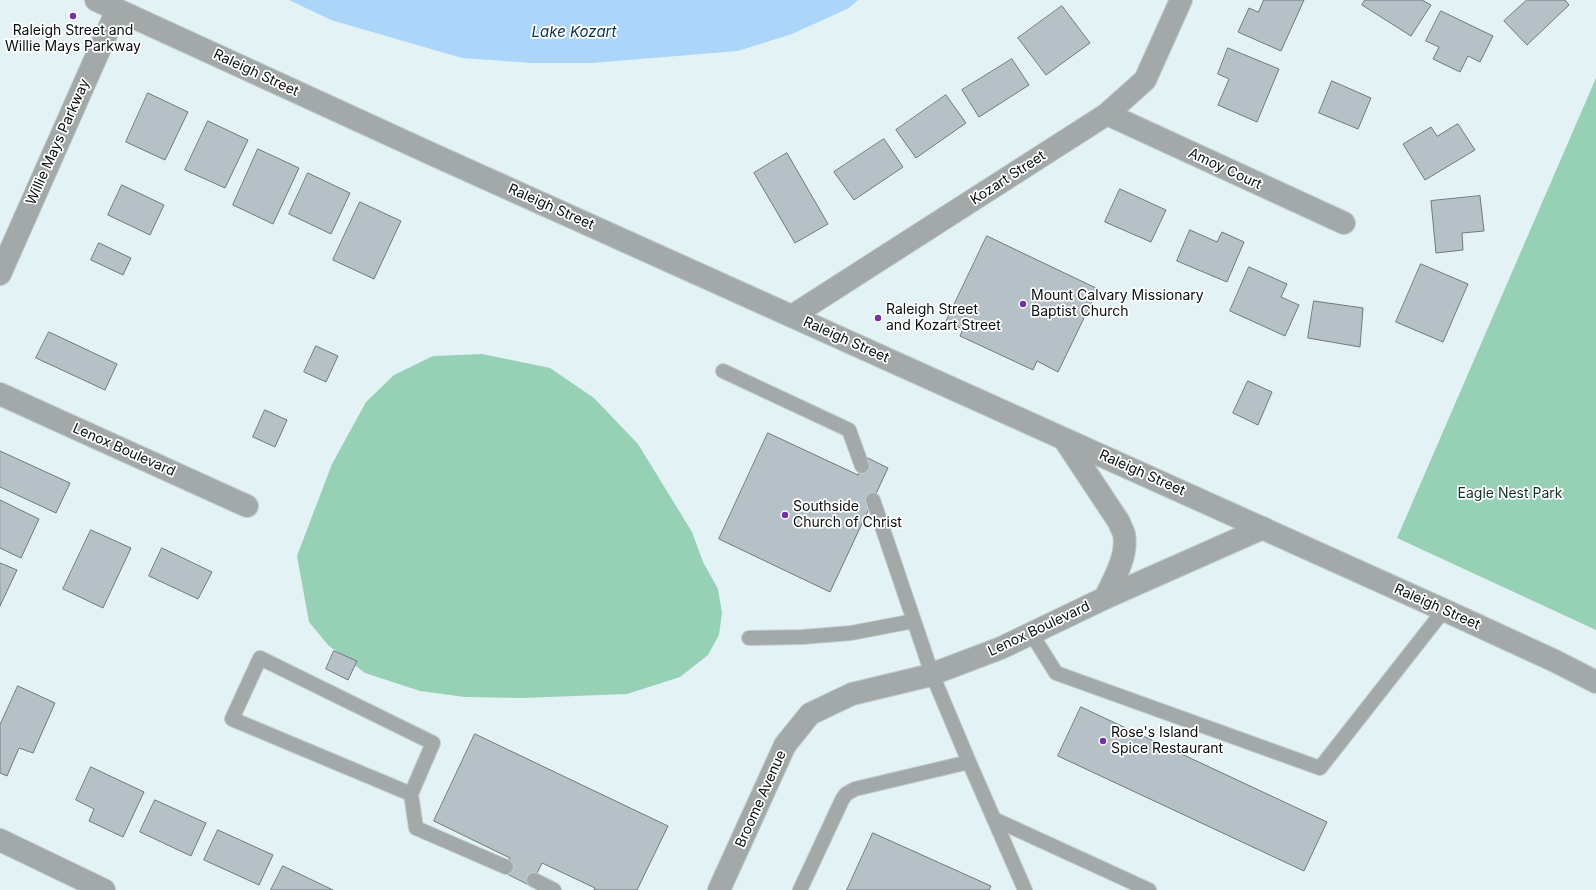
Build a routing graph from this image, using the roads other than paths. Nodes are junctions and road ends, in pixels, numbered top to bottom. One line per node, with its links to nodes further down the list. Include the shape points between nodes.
1 (96, 0): 3 (street, Raleigh Street)
2 (1181, 0): 4 (street, Kozart Street, via 1146,80)
3 (117, 10): 6 (street, Willie Mays Parkway); 7 (street, Raleigh Street)
4 (1107, 114): 5 (street, Amoy Court); 7 (street, Kozart Street)
5 (1344, 223)
6 (0, 274)
7 (792, 316): 10 (street, Raleigh Street)
8 (723, 371): 11 (lane, via 849,430)
9 (0, 394): 13 (street, Lenox Boulevard)
10 (1064, 438): 14 (street, Raleigh Street); 15 (street, via 1119,522 1124,534 1124,549 1118,571)
11 (862, 466)
12 (873, 500): 17 (lane)
13 (248, 506)
14 (1263, 528): 15 (street, Lenox Boulevard); 16 (street, Raleigh Street)
15 (1105, 598): 18 (street, Lenox Boulevard)
16 (1444, 610): 18 (lane, via 1320,768 1056,673); 21 (street, Raleigh Street)
17 (914, 621): 19 (lane, via 851,633); 20 (lane)
18 (1031, 633): 20 (street, Lenox Boulevard, via 1001,648)
19 (749, 638)
20 (932, 674): 22 (street, Lenox Boulevard, via 852,694); 23 (lane)
21 (1596, 682)
22 (810, 714): 31 (street, Broome Avenue, via 785,745)
23 (969, 762): 25 (lane); 32 (lane, via 846,794)
24 (411, 794): 24 (lane, via 232,719 260,658 433,743); 27 (lane, via 416,828)
25 (994, 819): 33 (lane); 34 (lane)
26 (0, 840): 29 (street)
27 (506, 867)
28 (534, 880): 30 (lane)
29 (104, 890)
30 (554, 890)
31 (719, 890)
32 (800, 890)
33 (1024, 890)
34 (1149, 890)

